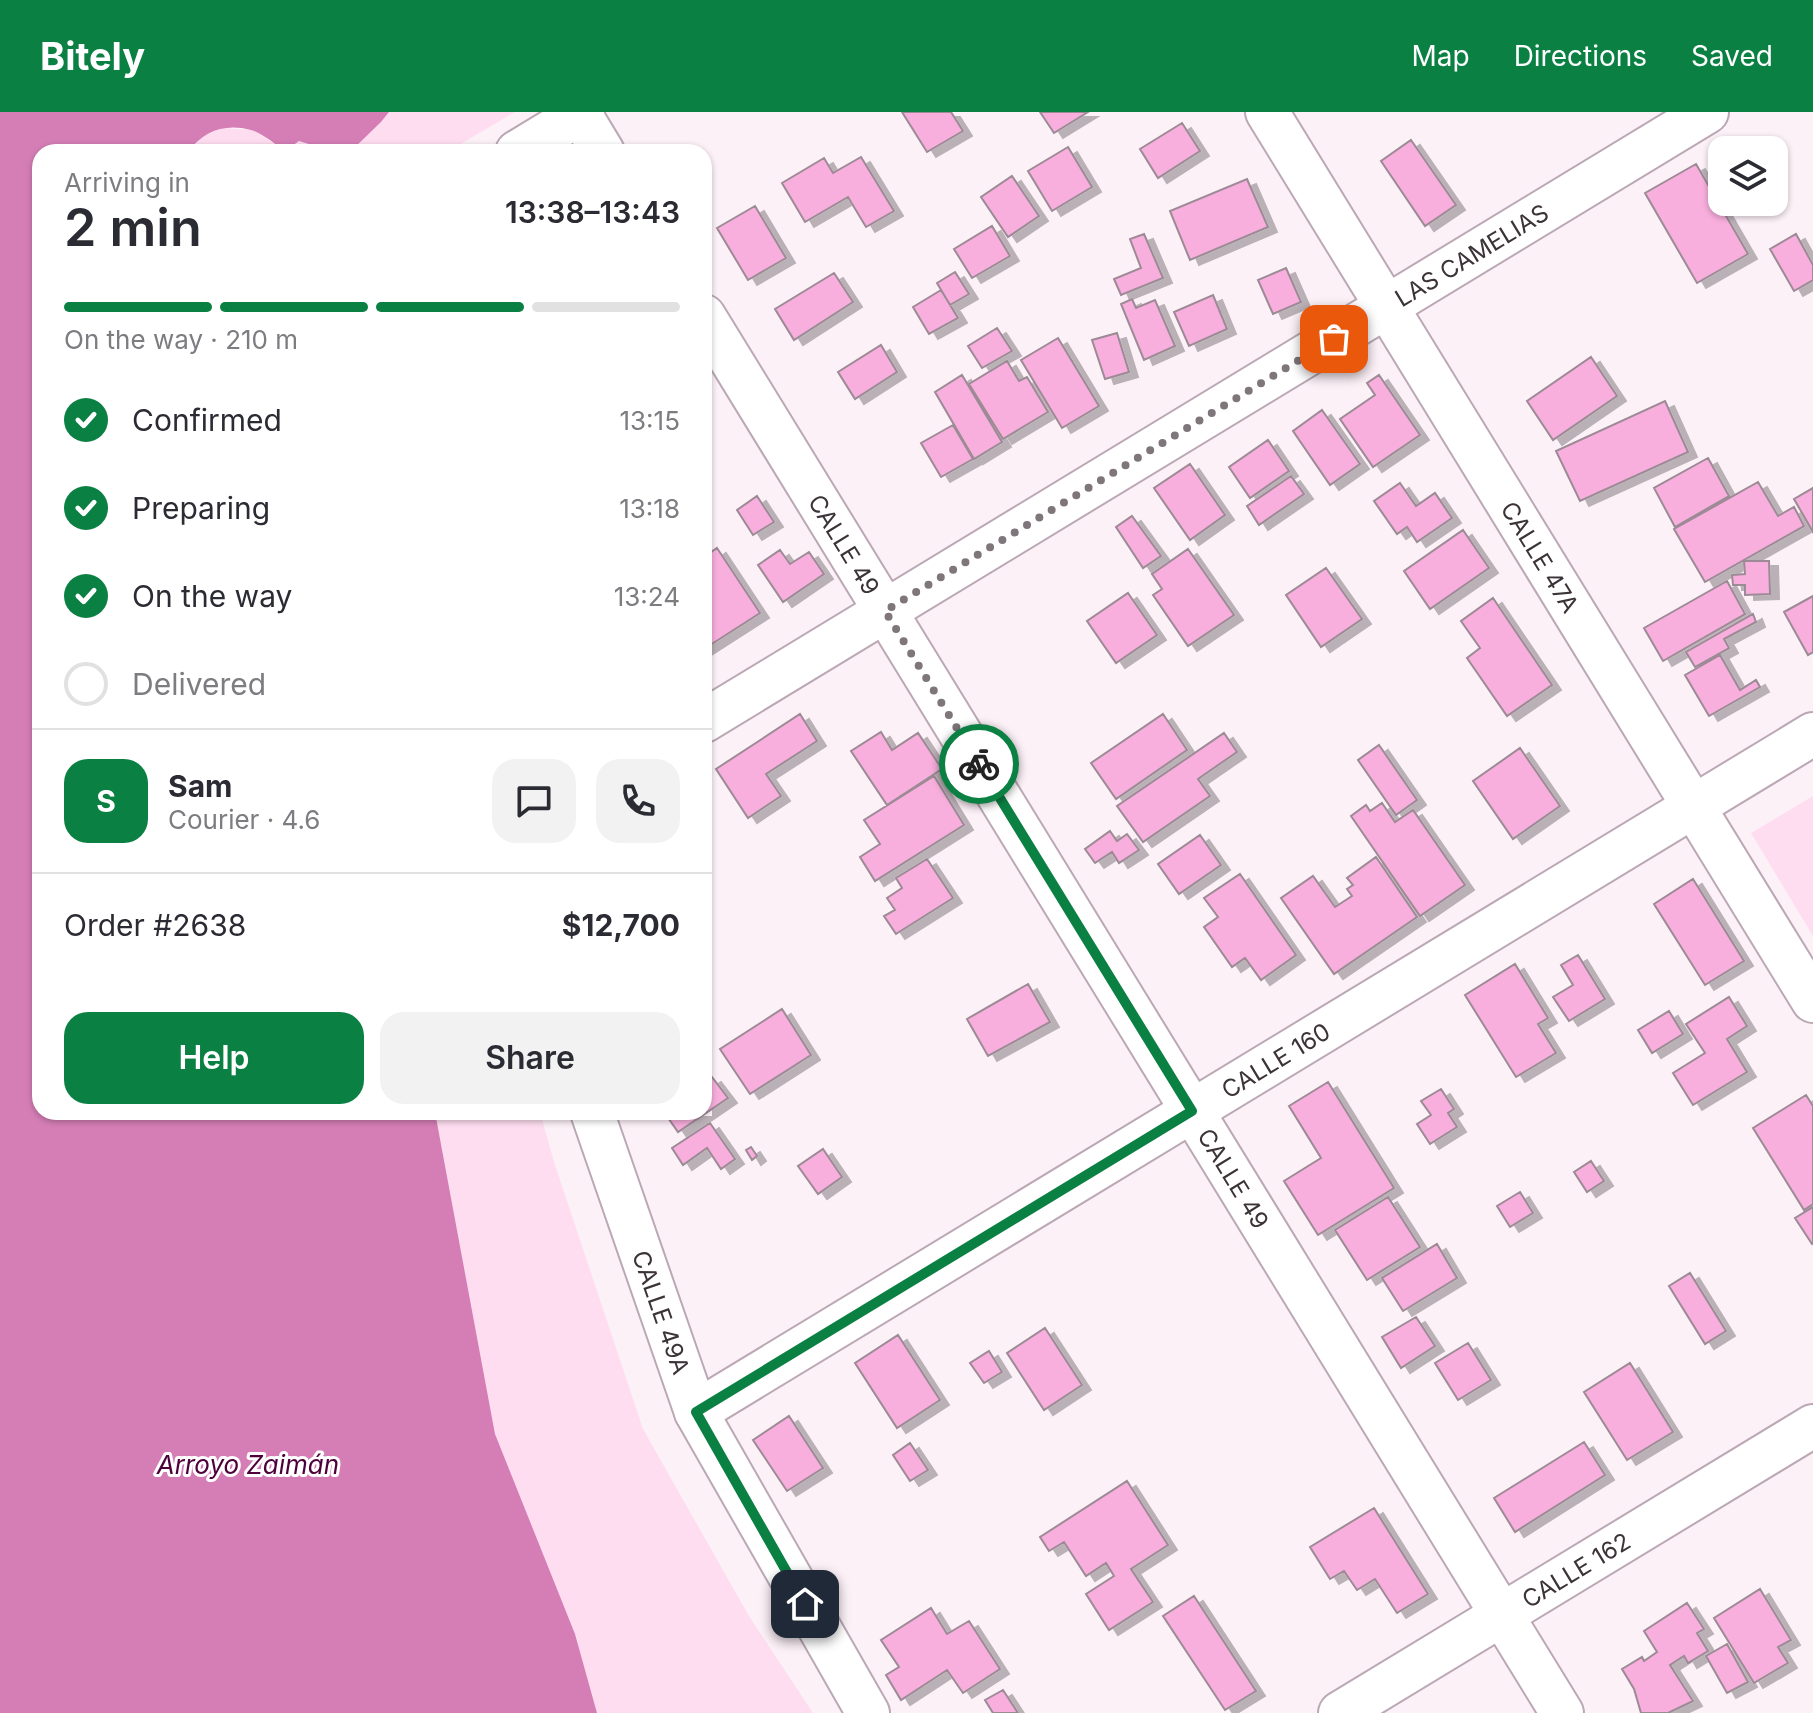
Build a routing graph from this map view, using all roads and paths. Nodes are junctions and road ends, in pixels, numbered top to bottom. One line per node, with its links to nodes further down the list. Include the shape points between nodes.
1 (1267, 112): 6 (street, CALLE 47A)
2 (1707, 112): 6 (street, LAS CAMELIAS)
3 (581, 113): 4 (street); 5 (street)
4 (530, 144)
5 (598, 144)
6 (1387, 307): 8 (street, LAS CAMELIAS); 11 (street, CALLE 47A)
7 (712, 329): 8 (street, CALLE 49)
8 (885, 611): 9 (street, LAS CAMELIAS); 13 (street, CALLE 49)
9 (712, 716)
10 (1813, 734): 11 (street, CALLE 160)
11 (1693, 806): 12 (street, CALLE 47A); 13 (street, CALLE 160)
12 (1813, 1001)
13 (1192, 1111): 15 (street, CALLE 160); 17 (street, CALLE 49)
14 (595, 1120): 15 (street, CALLE 49A)
15 (696, 1412): 18 (street, CALLE 49A)
16 (1813, 1426): 17 (street, CALLE 162)
17 (1502, 1615): 19 (street, CALLE 162); 20 (street, CALLE 49)
18 (868, 1713)
19 (1340, 1713)
20 (1562, 1713)

